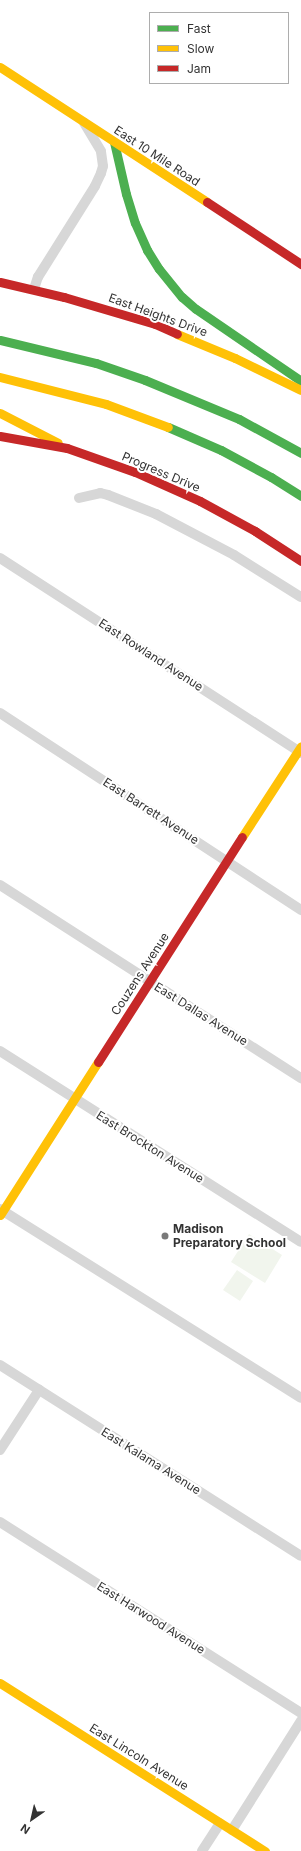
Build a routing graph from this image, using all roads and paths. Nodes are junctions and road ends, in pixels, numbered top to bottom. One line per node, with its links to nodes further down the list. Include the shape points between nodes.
1 (0, 67): 2 (main road, East 10 Mile Road)
2 (84, 122): 3 (main road, East 10 Mile Road); 6 (street, via 101,151 103,166 95,186 38,277)
3 (114, 142): 4 (main road, East 10 Mile Road); 9 (main road, via 135,223 147,250 170,284 196,309)
4 (301, 264)
5 (0, 282): 6 (main road, East Heights Drive)
6 (34, 289): 10 (main road, East Heights Drive, via 162,326)
7 (0, 340): 14 (main road, via 96,363 145,380 239,419)
8 (0, 376): 15 (main road, via 106,404 164,425 221,450)
9 (301, 382)
10 (301, 390)
11 (0, 413): 13 (main road)
12 (0, 436): 13 (main road, Progress Drive)
13 (67, 448): 18 (main road, Progress Drive, via 135,472 200,501 255,531)
14 (301, 452)
15 (301, 496)
16 (79, 498): 19 (street, via 100,493 156,514 234,555)
17 (0, 558): 21 (street, East Rowland Avenue)
18 (301, 561)
19 (301, 597)
20 (0, 713): 22 (street, East Barrett Avenue)
21 (300, 750): 22 (main road, Couzens Avenue)
22 (227, 861): 24 (street, East Barrett Avenue); 25 (main road, Couzens Avenue)
23 (0, 885): 25 (street, East Dallas Avenue)
24 (301, 910)
25 (149, 982): 27 (street, East Dallas Avenue); 28 (main road, Couzens Avenue)
26 (0, 1051): 28 (street, East Brockton Avenue)
27 (301, 1078)
28 (74, 1099): 29 (main road, Couzens Avenue); 30 (street, East Brockton Avenue)
29 (1, 1212): 33 (street)
30 (301, 1242)
31 (0, 1365): 32 (street, East Kalama Avenue)
32 (39, 1390): 34 (street); 36 (street, East Kalama Avenue)
33 (301, 1398)
34 (0, 1450)
35 (0, 1522): 38 (street, East Harwood Avenue)
36 (301, 1556)
37 (0, 1684): 40 (main road, East Lincoln Avenue)
38 (301, 1713)
39 (301, 1721): 41 (street)
40 (220, 1823): 41 (main road, East Lincoln Avenue); 42 (street)
41 (232, 1830): 43 (main road, East Lincoln Avenue)
42 (202, 1851)
43 (265, 1851)

